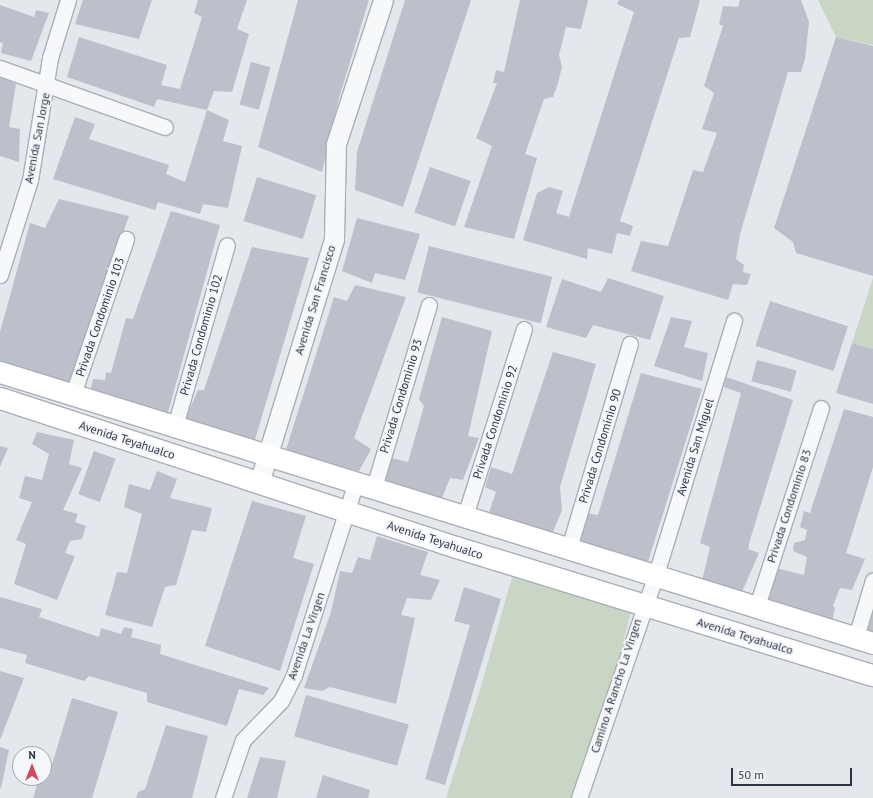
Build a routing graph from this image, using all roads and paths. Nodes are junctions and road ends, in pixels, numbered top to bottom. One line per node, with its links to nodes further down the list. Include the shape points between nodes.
1 (68, 0): 4 (street, Avenida San Jorge, via 50,58)
2 (383, 0): 18 (street, Avenida San Francisco, via 336,144 334,239)
3 (0, 68): 4 (street)
4 (48, 85): 5 (street); 8 (street, Avenida San Jorge, via 30,180)
5 (165, 127)
6 (126, 239): 14 (street, Privada Condominio 103)
7 (227, 244): 17 (street, Privada Condominio 102)
8 (0, 275)
9 (429, 305): 20 (street, Privada Condominio 93)
10 (734, 321): 24 (street, Avenida San Miguel)
11 (524, 329): 22 (street, Privada Condominio 92)
12 (630, 344): 23 (street, Privada Condominio 90)
13 (0, 372): 14 (main road)
14 (73, 394): 17 (main road)
15 (0, 398): 19 (main road, Avenida Teyahualco)
16 (821, 408): 27 (street, Privada Condominio 83)
17 (175, 426): 18 (main road)
18 (268, 455): 19 (street, Avenida San Francisco); 20 (main road)
19 (259, 483): 21 (main road, Avenida Teyahualco)
20 (365, 484): 21 (street, Avenida La Virgen); 22 (main road)
21 (346, 512): 26 (main road, Avenida Teyahualco); 30 (street, Avenida La Virgen, via 294,675 282,701 242,740)
22 (465, 516): 23 (main road)
23 (569, 548): 24 (main road)
24 (656, 574): 26 (street, Camino A Rancho La Virgen); 27 (main road)
25 (873, 580): 28 (street)
26 (643, 604): 29 (main road, Avenida Teyahualco); 31 (street, Camino A Rancho La Virgen)
27 (757, 606): 28 (main road)
28 (864, 640)
29 (873, 675)
30 (223, 798)
31 (579, 798)

